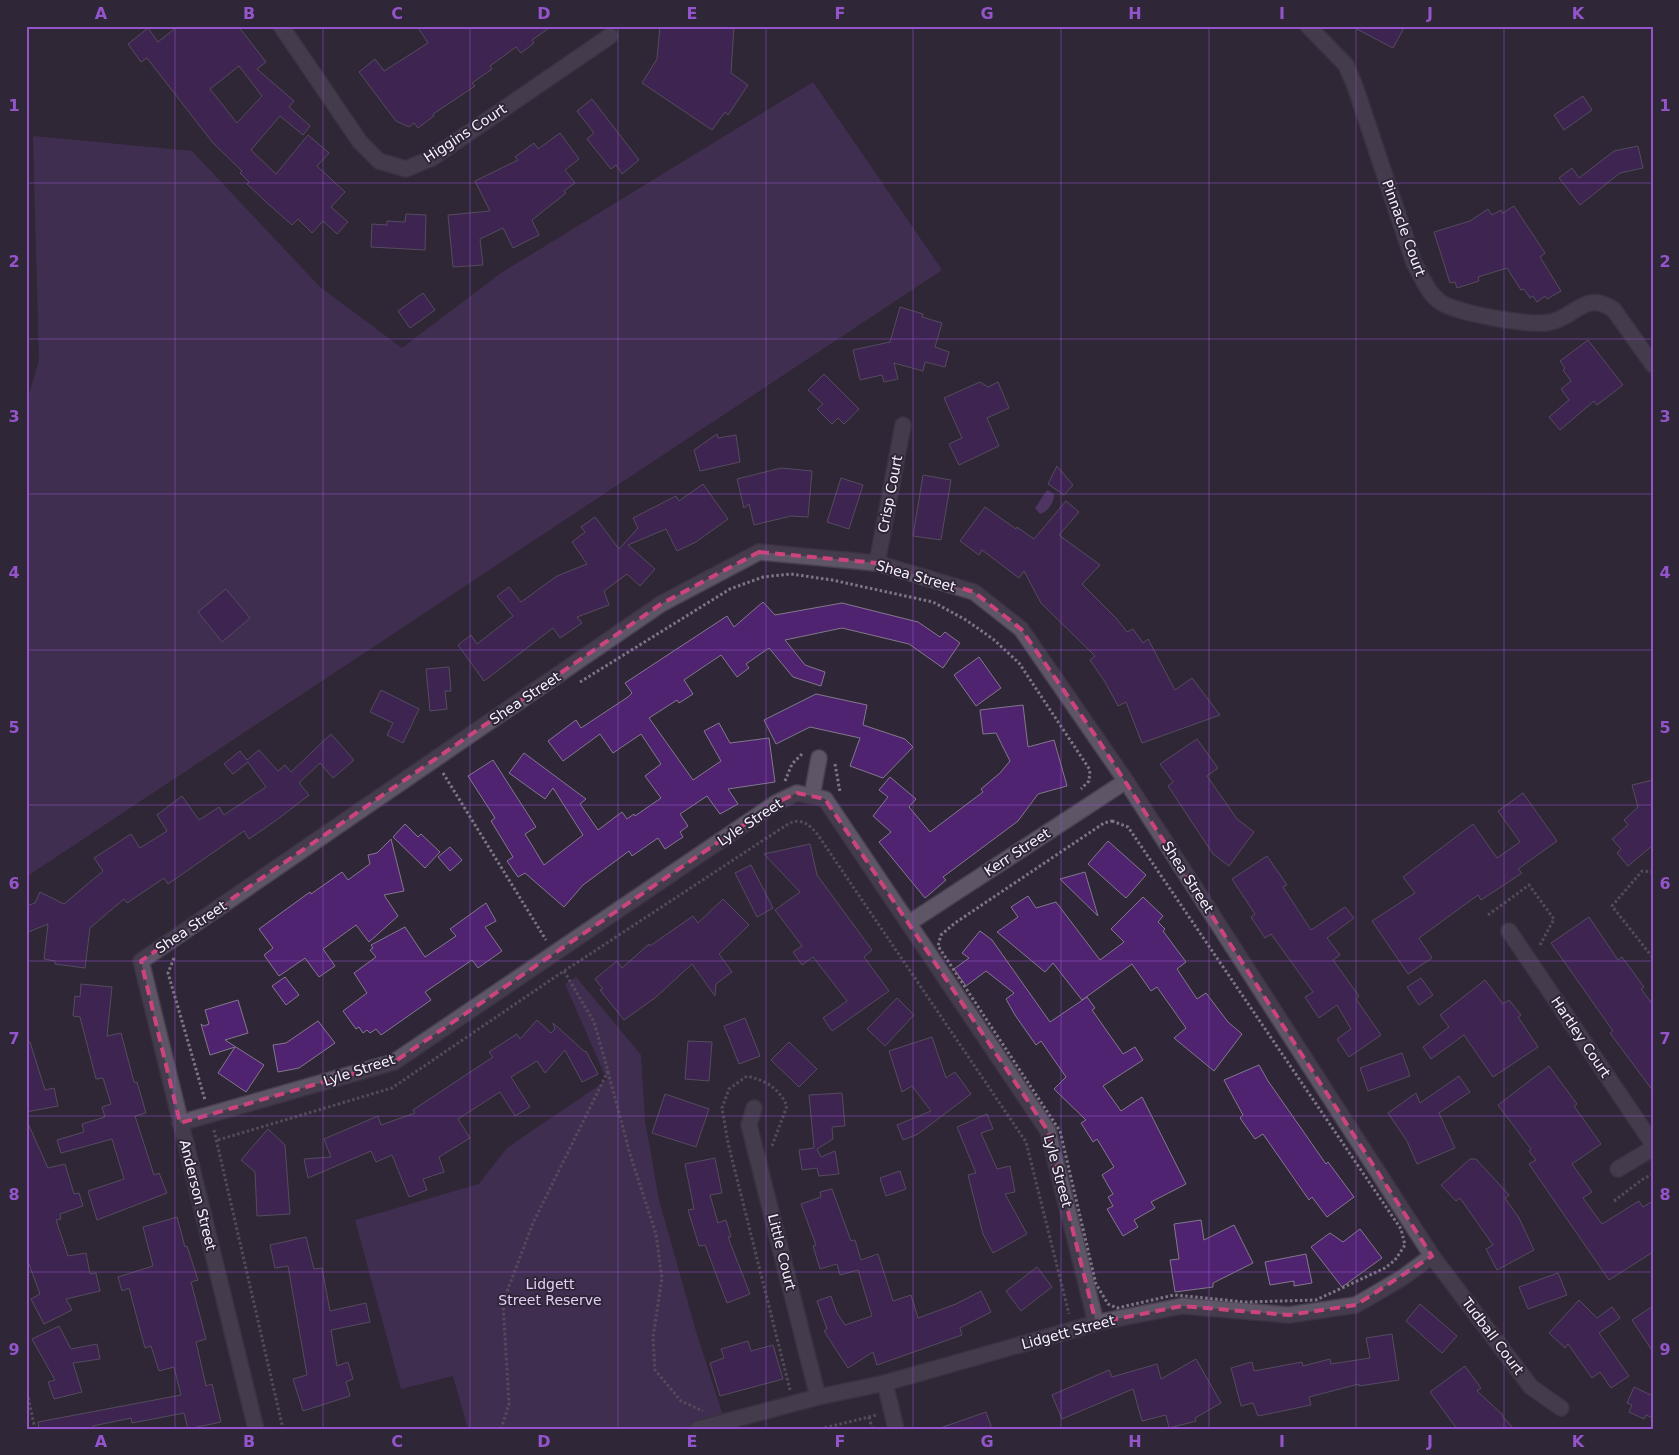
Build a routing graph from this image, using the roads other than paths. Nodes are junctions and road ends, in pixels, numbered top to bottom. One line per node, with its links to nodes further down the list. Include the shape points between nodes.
1 (281, 26): 3 (street, Higgins Court, via 360,142 379,161 406,169 432,158)
2 (1308, 26): 4 (street, Pinnacle Court, via 1346,65 1414,262 1426,286 1439,301 1454,310 1532,323 1552,322 1593,302 1605,304 1614,310)
3 (610, 36)
4 (1653, 365)
5 (903, 425): 6 (street, Crisp Court)
6 (877, 563): 8 (street, Shea Street, via 974,592 1021,629); 12 (street, Shea Street, via 759,552 661,604)
7 (821, 755): 9 (street)
8 (1126, 781): 10 (street, Kerr Street); 17 (street, Shea Street)
9 (812, 796): 10 (street, Lyle Street, via 825,798); 14 (street, Lyle Street, via 797,793 776,803 394,1062)
10 (909, 923): 18 (street, Lyle Street, via 1048,1131)
11 (1509, 931): 15 (street, Hartley Court)
12 (141, 961): 14 (street, Anderson Street)
13 (754, 1108): 20 (street, Little Court, via 749,1125)
14 (180, 1123): 22 (street, Anderson Street)
15 (1653, 1146): 16 (street, Hartley Court)
16 (1618, 1170)
17 (1432, 1256): 18 (street, Lidgett Street, via 1356,1305 1289,1315 1182,1306); 21 (street, Tudball Court, via 1531,1387)
18 (1096, 1323): 19 (street, Lidgett Street)
19 (885, 1383): 20 (street, Lidgett Street); 24 (street)
20 (818, 1397): 23 (street, Lidgett Street)
21 (1561, 1408)
22 (256, 1429)
23 (698, 1429)
24 (896, 1429)

